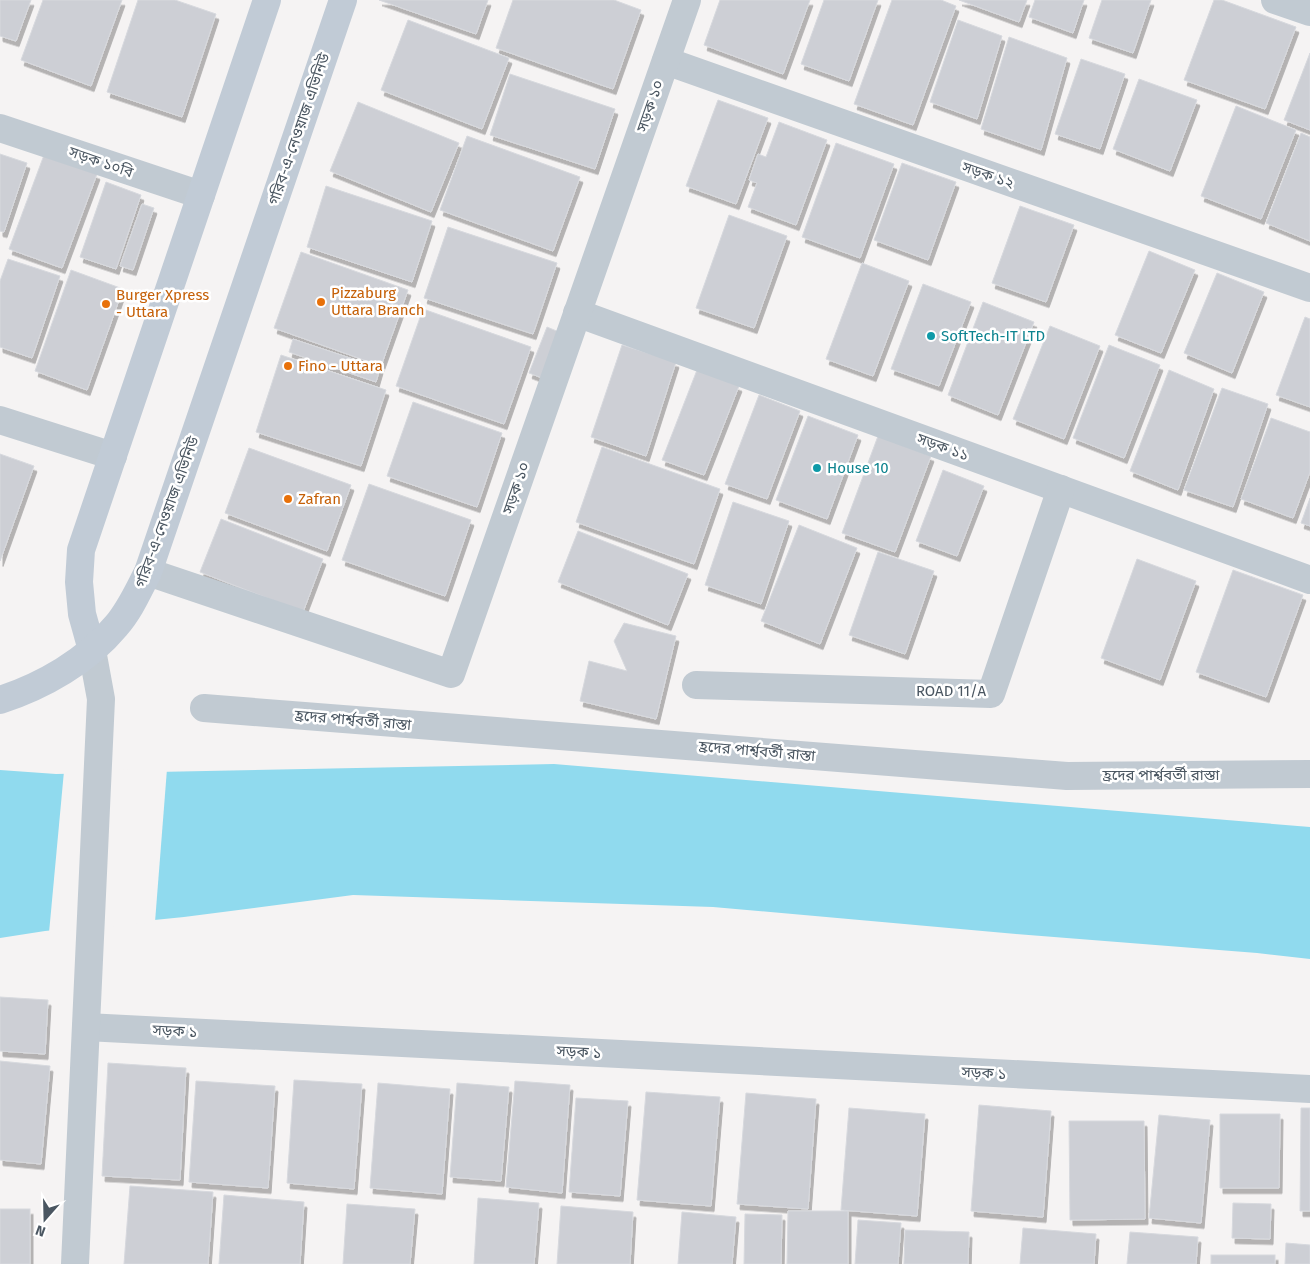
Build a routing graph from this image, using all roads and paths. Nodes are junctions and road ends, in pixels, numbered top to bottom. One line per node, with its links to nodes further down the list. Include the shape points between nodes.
1 (267, 0): 8 (street)
2 (343, 0): 14 (street, গরিব-এ-নেওয়াজ এভিনিউ)
3 (687, 0): 6 (street, সড়ক ১০)
4 (1275, 0): 5 (street)
5 (1310, 12)
6 (666, 61): 9 (street, সড়ক ১২); 10 (street, সড়ক ১০)
7 (0, 128): 8 (street, সড়ক ১০বি)
8 (201, 196): 12 (street)
9 (1310, 288)
10 (577, 313): 13 (street, সড়ক ১১); 14 (street, সড়ক ১০, via 451,674)
11 (0, 420): 12 (street)
12 (114, 456): 16 (street, via 82,550 79,582 82,614)
13 (1061, 489): 15 (street, সড়ক ১১); 17 (street, ROAD 11/A, via 991,694)
14 (148, 572): 16 (street, গরিব-এ-নেওয়াজ এভিনিউ, via 122,618)
15 (1310, 580)
16 (92, 650): 18 (street, গরিব-এ-নেওয়াজ এভিনিউ, via 38,685); 21 (street, via 101,699)
17 (696, 686)
18 (0, 700)
19 (204, 708): 20 (street, হ্রদের পার্শ্ববর্তী রাস্তা, via 1067,776)
20 (1310, 774)
21 (86, 1027): 22 (street, সড়ক ১); 23 (street)
22 (1310, 1089)
23 (75, 1264)

